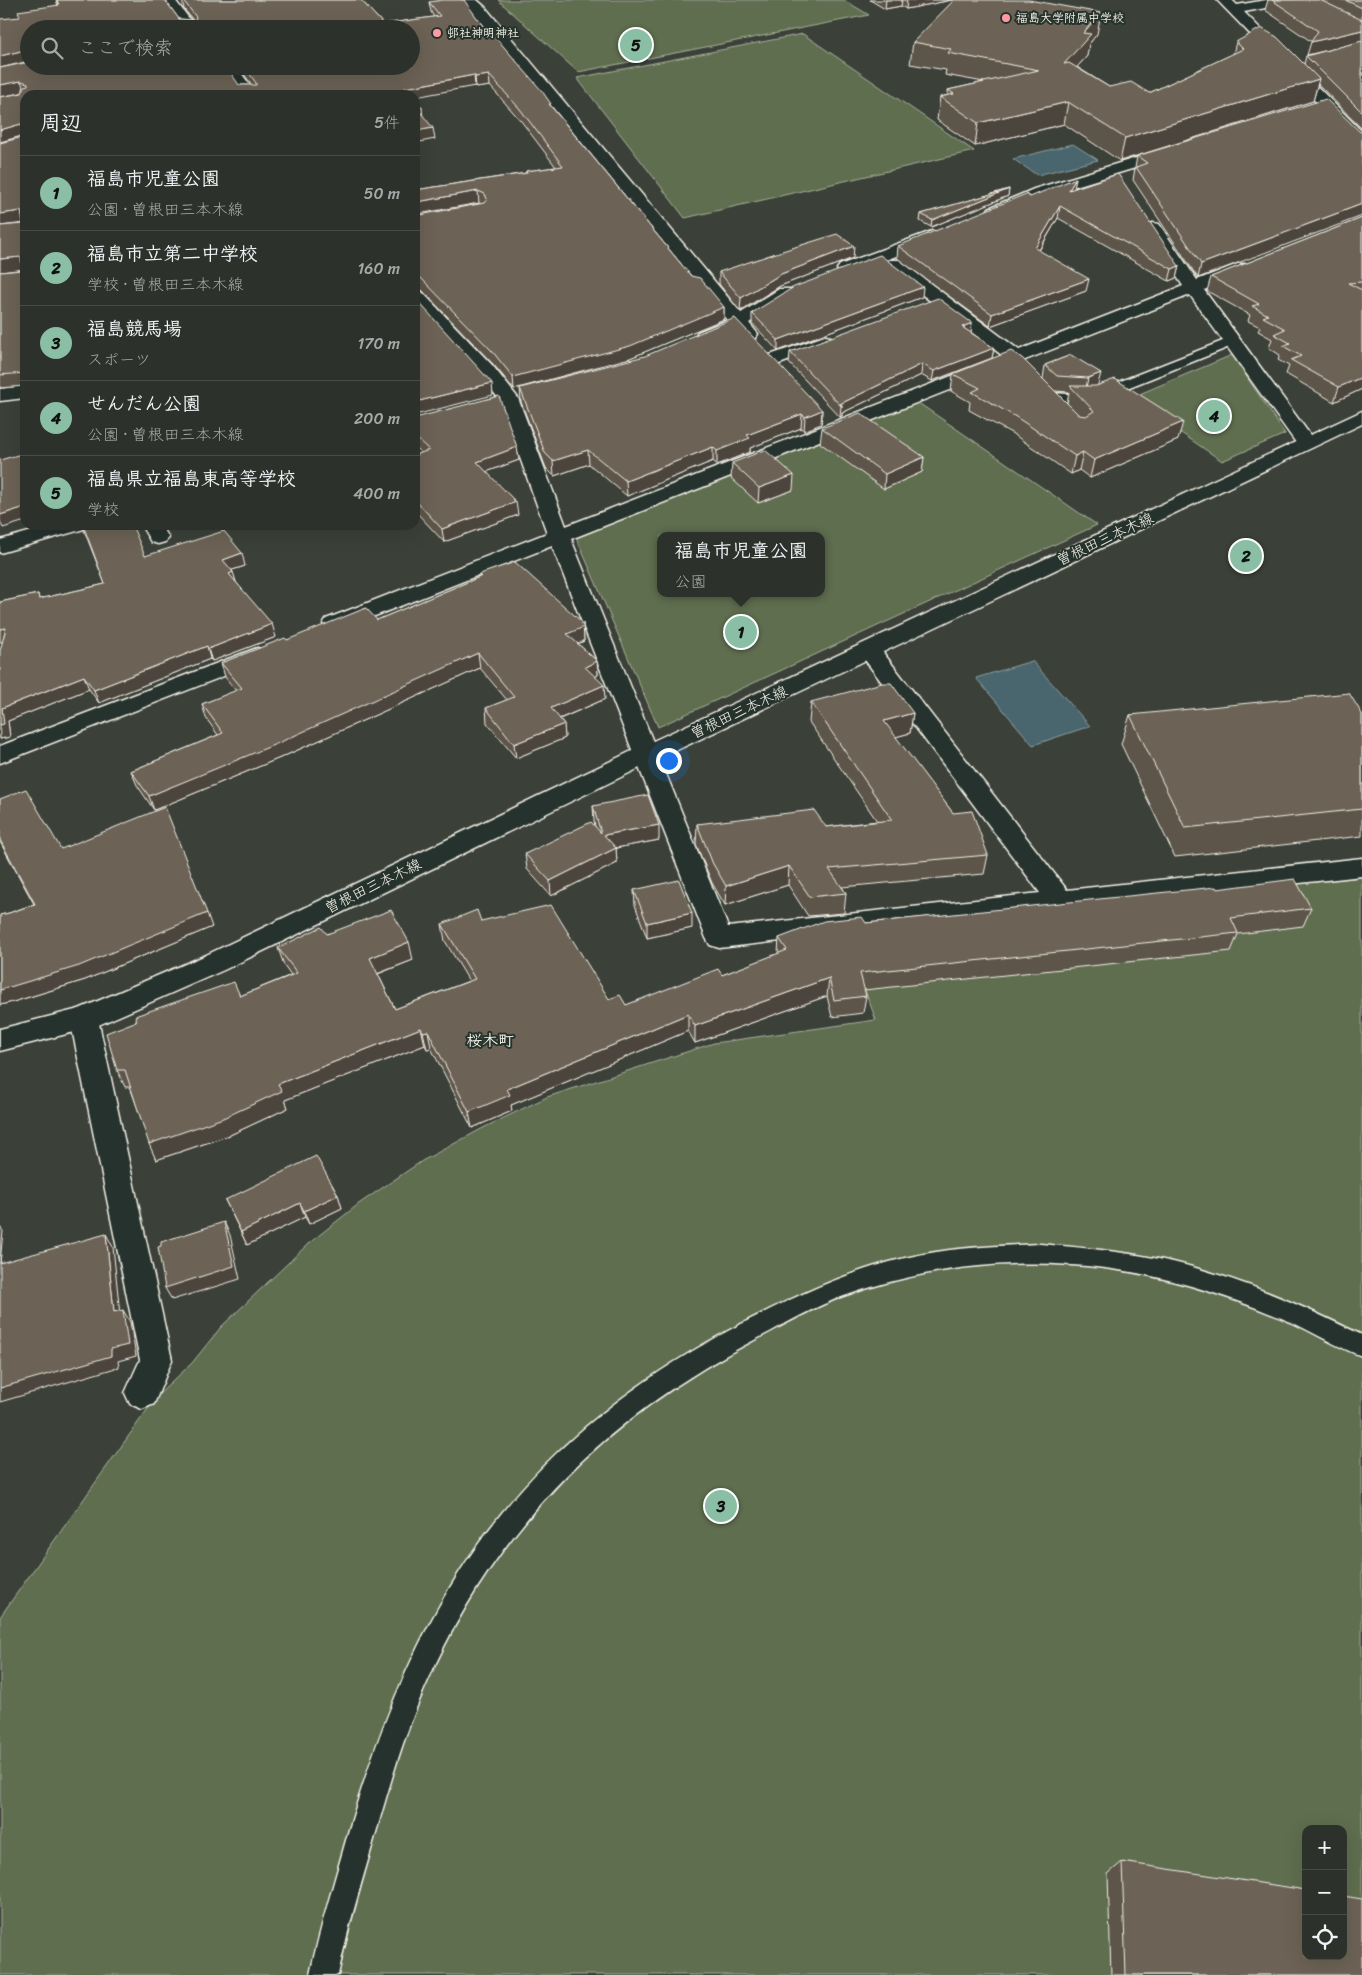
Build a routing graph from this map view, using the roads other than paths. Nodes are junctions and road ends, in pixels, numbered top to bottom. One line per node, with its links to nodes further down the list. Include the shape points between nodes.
1 (468, 0): 28 (street, via 480,10)
2 (1287, 0): 5 (street)
3 (170, 3): 4 (street); 6 (street)
4 (188, 3)
5 (1228, 5): 8 (street)
6 (183, 20)
7 (1308, 62): 8 (street)
8 (1290, 66): 11 (street)
9 (236, 75): 10 (street)
10 (246, 90)
11 (1326, 104): 12 (street); 13 (street)
12 (1308, 110)
13 (1362, 141)
14 (1188, 147): 15 (street)
15 (1115, 170): 16 (street); 18 (street, via 1040,192)
16 (1125, 186)
17 (1146, 217): 24 (street)
18 (977, 218)
19 (950, 229): 20 (street)
20 (881, 256): 22 (street); 25 (street)
21 (1264, 260): 24 (street)
22 (830, 276)
23 (804, 285): 28 (street)
24 (1193, 287): 30 (street); 33 (street)
25 (938, 299): 26 (street); 33 (street)
26 (920, 306)
27 (423, 314): 44 (street, via 485,369 508,398)
28 (738, 322): 31 (street); 32 (street)
29 (838, 336): 32 (street)
30 (1233, 341): 36 (lane, via 1087,399); 42 (street)
31 (687, 343)
32 (774, 360): 34 (street)
33 (1017, 362): 41 (street)
34 (788, 375)
35 (20, 393): 37 (street)
36 (1047, 394): 38 (lane)
37 (0, 395)
38 (1062, 409)
39 (822, 412): 41 (street)
40 (1362, 417): 42 (street, 曽根田三本木線)
41 (836, 426): 44 (street)
42 (1306, 443): 48 (street, 曽根田三本木線)
43 (60, 530): 45 (street)
44 (559, 536): 46 (street); 50 (street)
45 (0, 547)
46 (311, 633)
47 (275, 648): 49 (street)
48 (870, 651): 50 (street, 曽根田三本木線); 52 (street)
49 (0, 755)
50 (645, 755): 52 (street, via 719,938); 53 (street, 曽根田三本木線, via 214,963)
51 (1362, 867): 52 (street)
52 (1060, 900)
53 (84, 1019): 54 (street, 曽根田三本木線); 56 (street, via 156,1360)
54 (0, 1040)
55 (1362, 1346): 57 (lane, via 1314,1320 1216,1282 1120,1260 1025,1254 932,1262 843,1286 800,1304 698,1357 608,1419 566,1456 490,1546 456,1599 425,1656 398,1718 375,1785)
56 (142, 1393)
57 (324, 1975)

